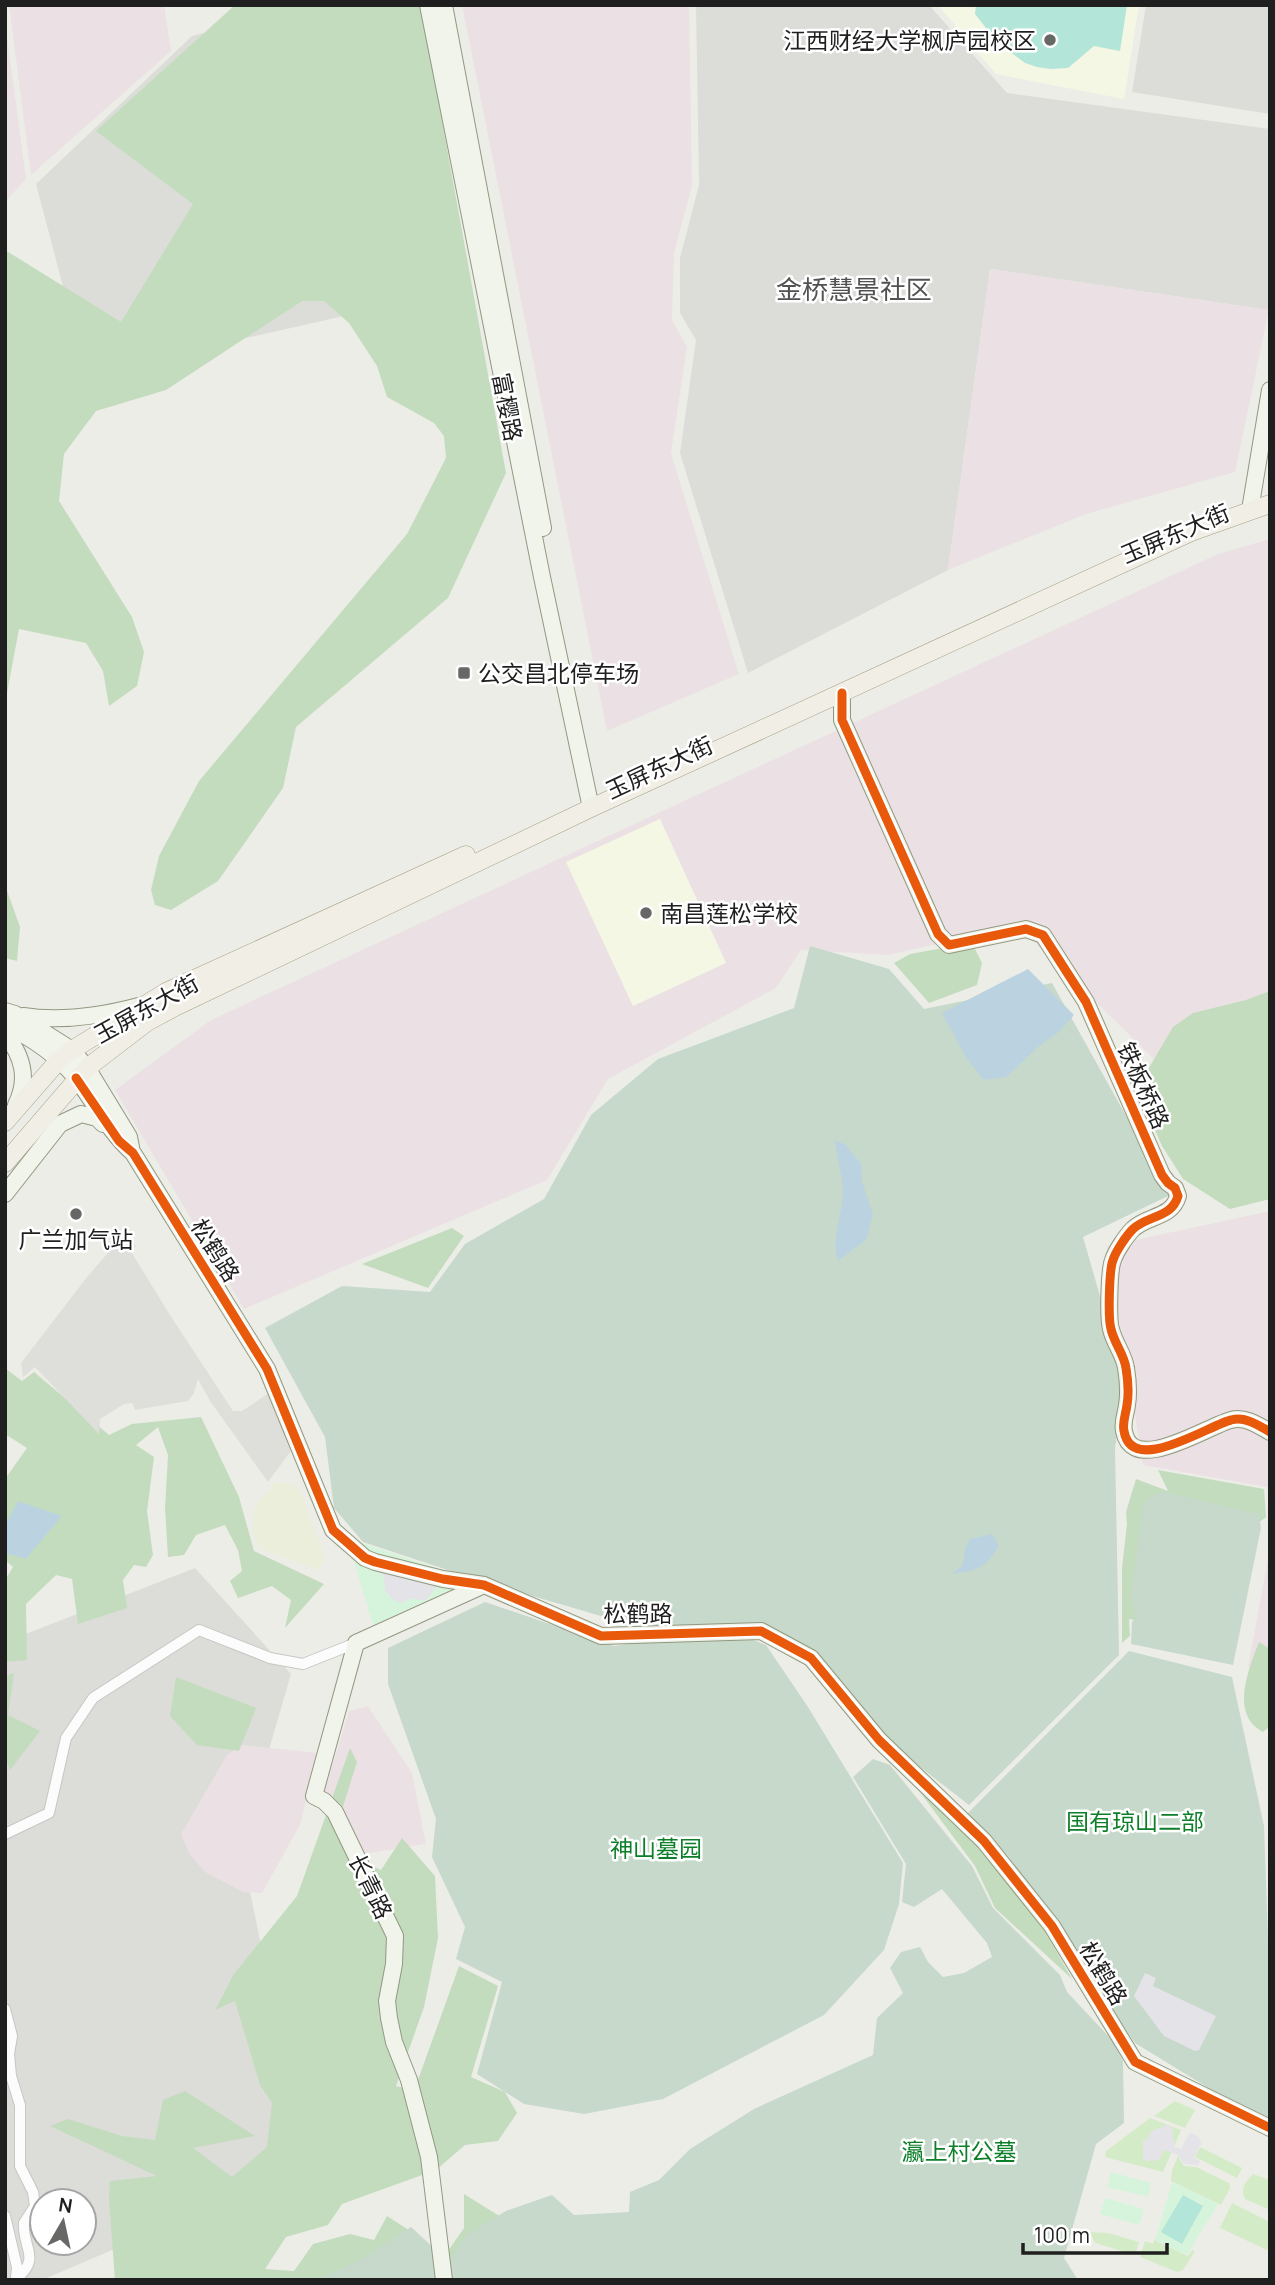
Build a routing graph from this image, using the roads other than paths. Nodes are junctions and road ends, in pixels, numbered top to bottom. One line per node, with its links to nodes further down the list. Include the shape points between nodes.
1 (428, 5): 7 (street, 富樱路)
2 (444, 5): 7 (street, 富樱路)
3 (1270, 390): 5 (street)
4 (1270, 424): 5 (street)
5 (1259, 503): 6 (main road, 玉屏东大街); 7 (main road, 玉屏东大街, via 1176,531)
6 (842, 693): 7 (main road, 玉屏东大街); 19 (street, 铁板桥路, via 842,720 939,934 948,945 1026,929 1043,935 1086,1002 1162,1175 1178,1195 1171,1210 1133,1229 1112,1261 1110,1327 1127,1373 1123,1421 1129,1444 1138,1449 1169,1446 1232,1419 1251,1421)
7 (594, 802): 8 (main road, 玉屏东大街); 12 (main road, 玉屏东大街, via 175,1007 147,1022)
8 (145, 1004): 9 (street, via 79,1017); 11 (main road, 玉屏东大街)
9 (8, 1017): 11 (street, via 40,1045)
10 (5, 1034): 13 (street, via 20,1056 25,1075 23,1092)
11 (66, 1055): 12 (street); 13 (main road, 玉屏东大街)
12 (81, 1073): 15 (street, 松鹤路); 16 (street, 松鹤路, via 129,1137); 17 (main road, 玉屏东大街)
13 (9, 1118)
14 (97, 1118): 15 (street); 17 (street, via 77,1109 53,1118); 18 (street, via 81,1114 61,1124)
15 (119, 1141): 16 (street, 松鹤路)
16 (133, 1153): 20 (street, 松鹤路, via 267,1369 333,1530 375,1562)
17 (7, 1166)
18 (5, 1194)
19 (1270, 1432)
20 (484, 1585): 21 (street); 24 (street, 松鹤路, via 601,1636 761,1631 811,1658 879,1740 984,1841 1052,1926 1135,2062)
21 (356, 1643): 22 (street, via 303,1664 270,1658 198,1630 93,1698 66,1738 49,1814); 27 (street, 长青路, via 314,1796 335,1812 395,1936 389,2018 429,2157)
22 (5, 1834)
23 (6, 2015): 26 (street, via 12,2036 11,2076 20,2105 20,2166 35,2206 23,2229 29,2265)
24 (1270, 2128)
25 (5, 2216): 26 (street, via 17,2267)
26 (15, 2279)
27 (444, 2280)

